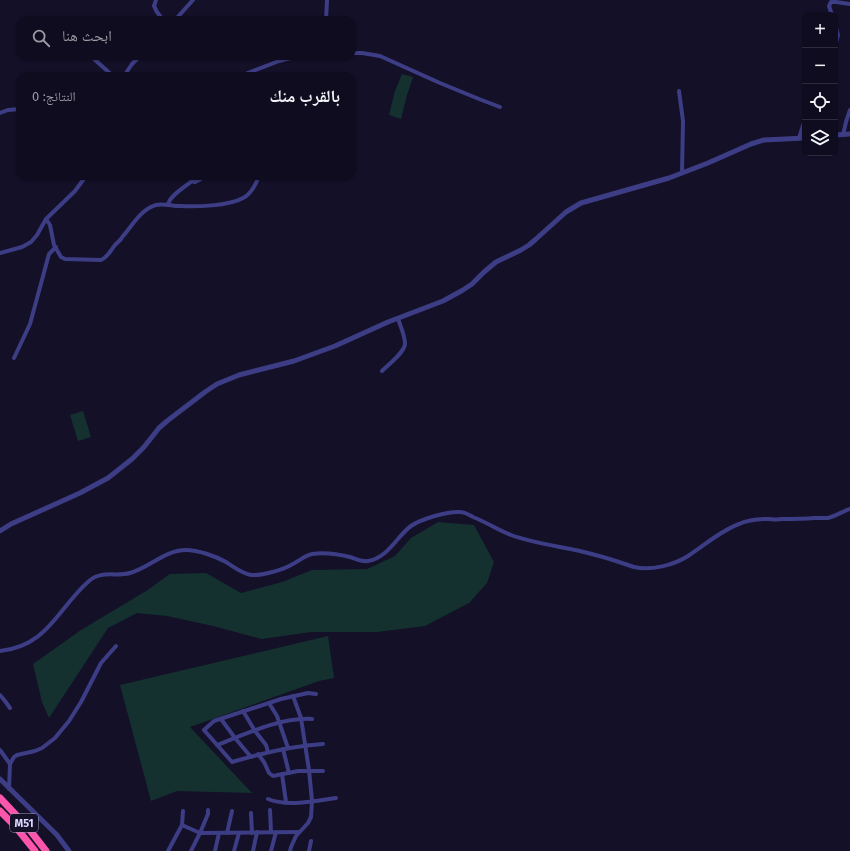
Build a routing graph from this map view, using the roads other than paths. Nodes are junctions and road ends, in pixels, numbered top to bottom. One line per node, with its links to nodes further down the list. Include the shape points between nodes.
1 (156, 0): 6 (street, via 154,6)
2 (193, 0): 7 (street)
3 (327, 0): 8 (street)
4 (850, 4): 5 (street, via 831,2)
5 (831, 12)
6 (160, 16)
7 (179, 16)
8 (326, 16)
9 (356, 53): 17 (street, via 380,56)
10 (95, 60): 13 (street)
11 (136, 60): 14 (street)
12 (283, 60): 15 (street)
13 (109, 72)
14 (127, 72)
15 (250, 72)
16 (679, 91): 25 (street, via 683,121)
17 (500, 107)
18 (16, 109): 20 (street)
19 (850, 110): 21 (street)
20 (0, 113)
21 (843, 134): 22 (street); 23 (street)
22 (850, 134)
23 (838, 135)
24 (802, 138): 25 (street, via 764,140)
25 (682, 173): 34 (street, via 573,207 558,217 532,242 496,262 463,290 443,301)
26 (83, 180): 31 (street)
27 (199, 180): 29 (street)
28 (257, 180): 30 (street, via 244,198 236,201 201,206)
29 (192, 181): 30 (street, via 169,201)
30 (168, 205): 32 (street, via 153,206 141,215 104,259 65,259)
31 (46, 219): 32 (street); 33 (street, via 31,242)
32 (56, 247): 35 (street, via 49,254 30,324)
33 (0, 253)
34 (398, 318): 36 (street, via 405,346); 38 (street, via 294,361 239,375 217,384 163,424 132,459 108,478)
35 (14, 358)
36 (382, 371)
37 (850, 509): 40 (street, via 828,518 767,519 738,524 718,534 686,557 657,568 635,567 608,558 527,540 462,512 425,519 411,526 384,553 369,561 337,554 315,554 303,557 285,568 253,575 235,569 223,560 203,552 185,549 164,556 133,572 106,574 93,578 37,638 20,647)
38 (0, 531)
39 (116, 646): 62 (street, via 101,663 81,702 55,738 42,748 17,755)
40 (0, 651)
41 (316, 694): 43 (street)
42 (0, 695): 45 (street)
43 (293, 696): 44 (street); 47 (street)
44 (268, 703): 46 (street); 50 (street)
45 (10, 708)
46 (243, 711): 48 (street); 51 (street)
47 (301, 718): 49 (street); 50 (street); 55 (street)
48 (221, 719): 52 (street); 54 (street, via 214,721 204,730)
49 (312, 719)
50 (279, 723): 51 (street); 56 (street)
51 (255, 731): 52 (street); 59 (street)
52 (235, 738): 54 (street); 61 (street)
53 (323, 744): 55 (street)
54 (217, 745): 61 (street, via 232,762)
55 (304, 745): 56 (street); 63 (street)
56 (288, 748): 57 (street)
57 (282, 749): 59 (street); 65 (street)
58 (0, 750): 62 (street)
59 (268, 752): 60 (street)
60 (258, 754): 61 (street); 66 (street, via 269,773 273,776)
61 (251, 757)
62 (10, 764): 68 (street)
63 (309, 770): 64 (street); 65 (street); 73 (street)
64 (323, 771)
65 (289, 773): 66 (street)
66 (282, 774): 72 (street)
67 (0, 779): 68 (street)
68 (9, 789): 92 (street, via 57,835)
69 (0, 798): 91 (highway, M51)
70 (336, 798): 73 (street)
71 (268, 799): 72 (street)
72 (286, 802): 73 (street)
73 (312, 802): 84 (street, via 311,817)
74 (208, 810): 85 (street)
75 (270, 810): 83 (street)
76 (0, 811): 90 (highway, M51)
77 (232, 811): 87 (street)
78 (183, 812): 80 (street)
79 (251, 813): 81 (street)
80 (182, 825): 85 (street); 93 (street)
81 (252, 832): 82 (street); 88 (street)
82 (257, 832): 83 (street); 97 (street)
83 (273, 832): 84 (street); 98 (street)
84 (300, 832): 99 (street, via 293,841)
85 (200, 833): 86 (street); 94 (street)
86 (219, 833): 87 (street); 95 (street)
87 (227, 833): 88 (street)
88 (239, 833): 96 (street)
89 (311, 841): 100 (street)
90 (35, 851)
91 (46, 851)
92 (69, 851)
93 (168, 851)
94 (190, 851)
95 (214, 851)
96 (234, 851)
97 (253, 851)
98 (271, 851)
99 (290, 851)
100 (309, 851)

